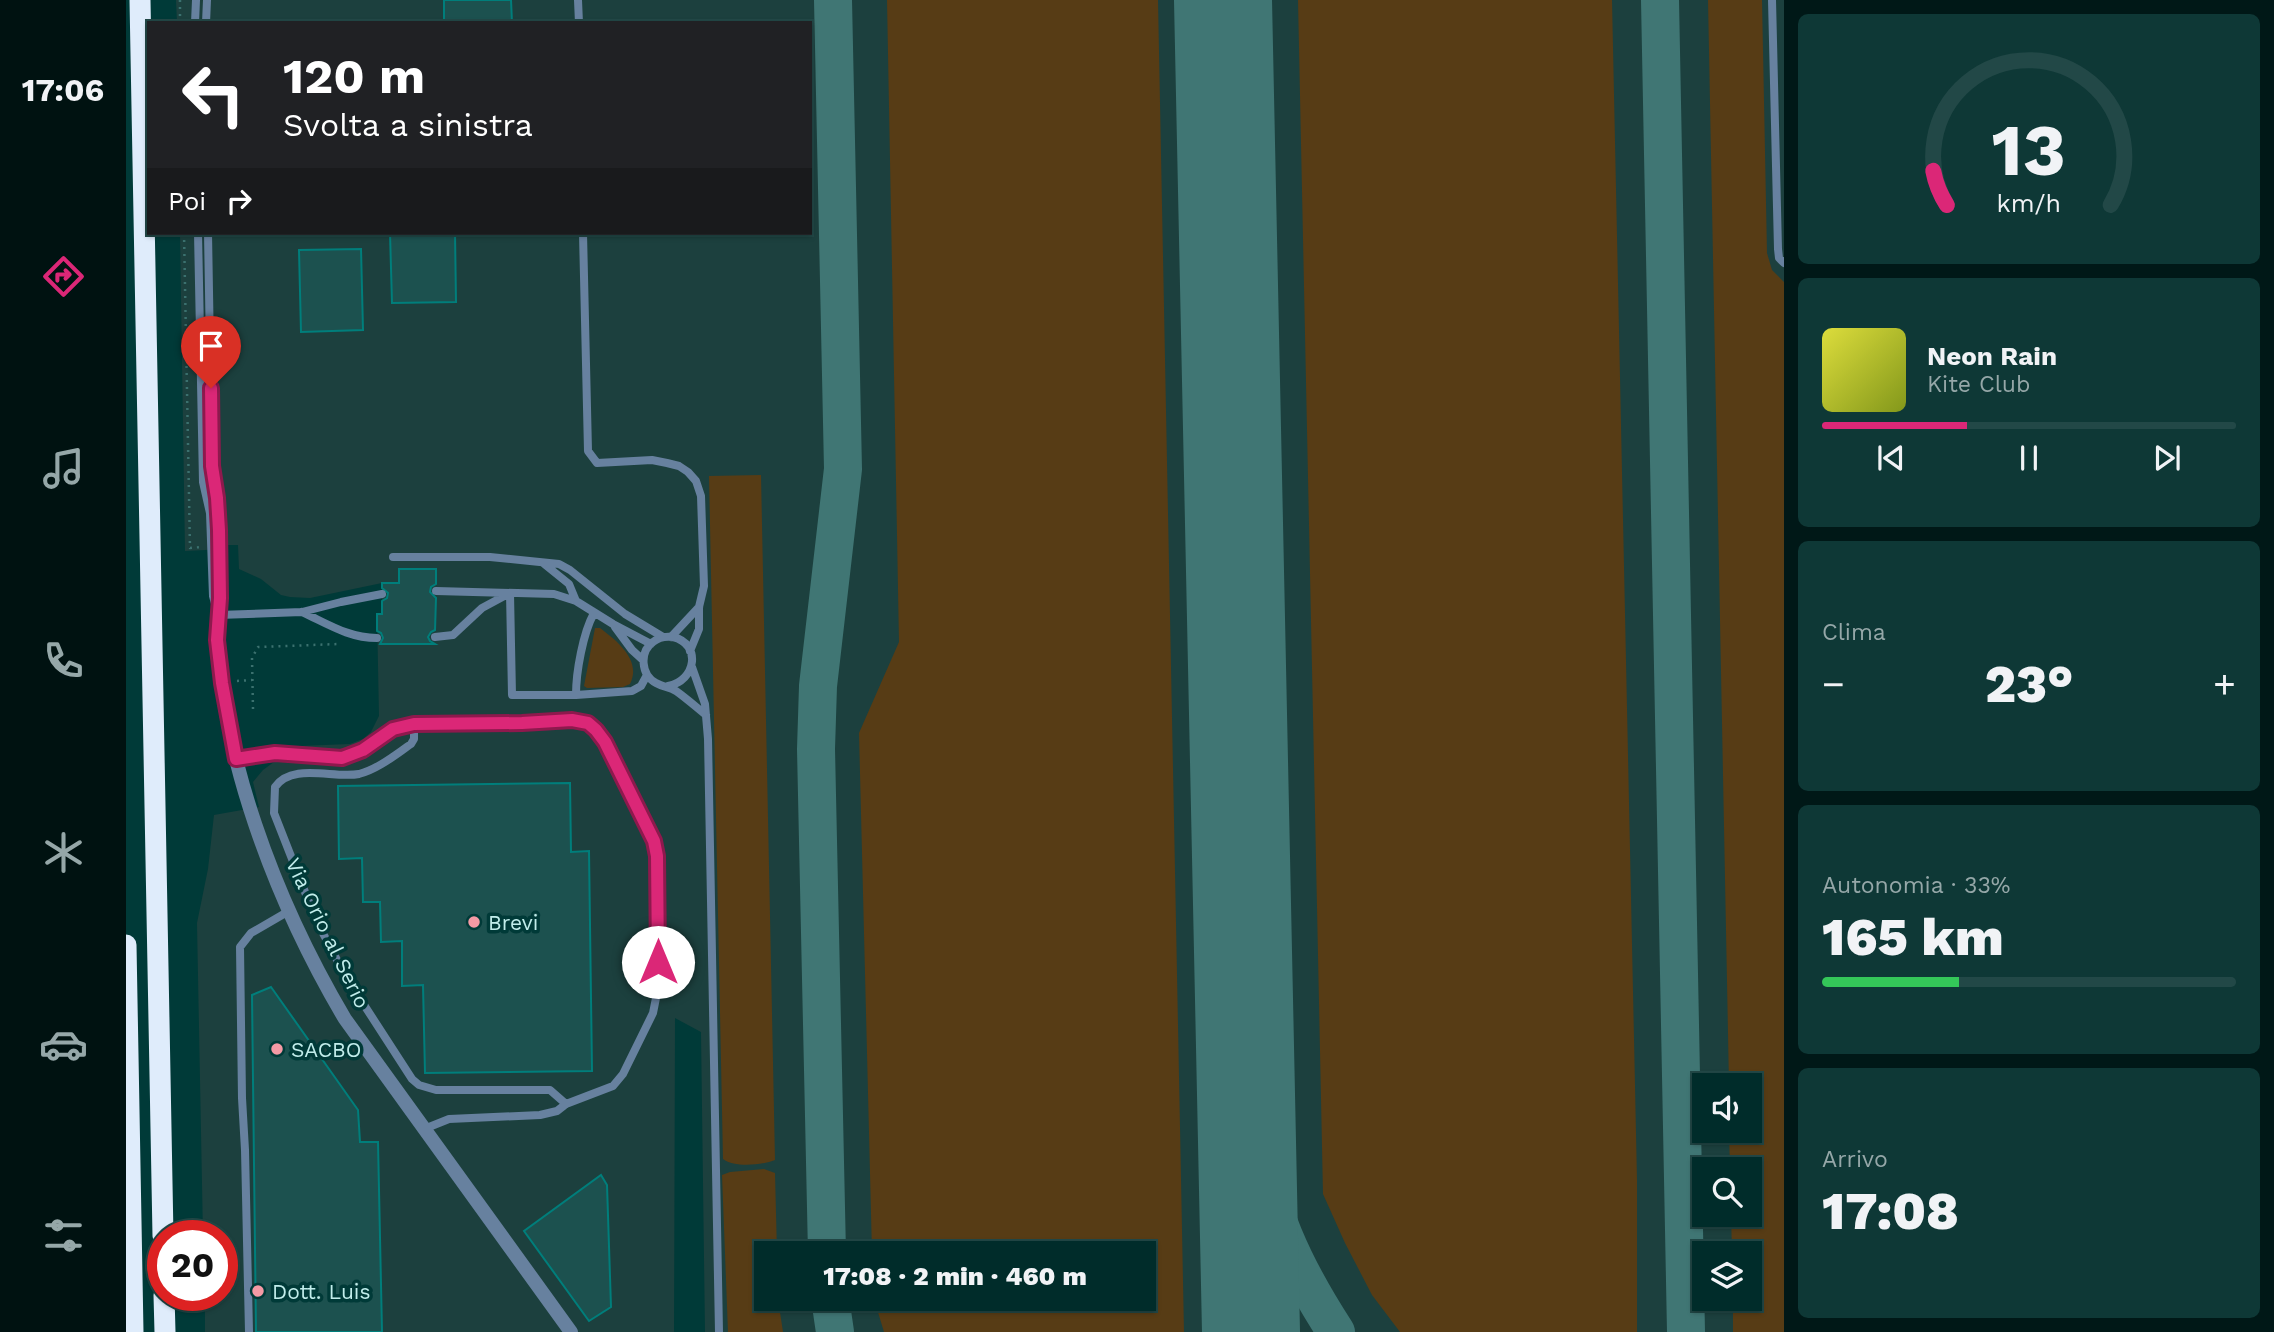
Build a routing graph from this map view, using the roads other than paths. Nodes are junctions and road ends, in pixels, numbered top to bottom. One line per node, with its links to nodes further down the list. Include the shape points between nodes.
1 (140, 0): 41 (highway)
2 (196, 0): 6 (lane)
3 (207, 0): 7 (lane)
4 (578, 0): 8 (lane)
5 (1772, 0): 12 (lane, via 1778,249)
6 (195, 21)
7 (206, 21)
8 (579, 21)
9 (198, 235): 22 (lane, via 202,482 210,513)
10 (208, 235): 22 (lane)
11 (583, 235): 19 (lane, via 588,451 597,463 652,460 679,466 696,481 701,496 704,586)
12 (1784, 264)
13 (393, 557): 14 (lane)
14 (541, 561): 18 (lane, via 569,584); 25 (lane, via 570,570 625,614)
15 (436, 591): 16 (lane)
16 (510, 593): 18 (lane, via 554,594); 24 (lane, via 482,608 453,635); 33 (lane, via 512,695)
17 (382, 594): 20 (lane)
18 (576, 601): 21 (lane)
19 (699, 607): 25 (lane); 28 (lane, via 699,629)
20 (302, 612): 22 (lane); 26 (lane, via 350,636)
21 (594, 613): 23 (lane); 33 (lane)
22 (218, 615): 36 (street, Via Orio al Serio, via 222,683)
23 (613, 624): 27 (lane); 29 (lane)
24 (435, 637)
25 (667, 637): 27 (lane); 28 (lane, via 686,644)
26 (377, 638)
27 (651, 643): 29 (lane)
28 (690, 651): 30 (lane)
29 (643, 660): 31 (lane)
30 (692, 667): 32 (lane, via 683,681); 34 (lane)
31 (647, 675): 32 (lane); 33 (lane, via 632,691)
32 (668, 686): 34 (lane)
33 (576, 695)
34 (705, 715): 47 (lane)
35 (414, 724): 36 (lane, via 393,729 342,758 275,753); 39 (lane, via 588,723 605,742 654,841 658,988 653,1013 613,1086); 39 (lane, via 411,744 372,769 345,776 310,772 286,778 275,787 274,813 316,920 346,977 419,1085 436,1090 550,1090)
36 (236, 759): 37 (street, Via Orio al Serio)
37 (289, 911): 40 (street, Via Orio al Serio, via 345,1019); 46 (lane, via 251,933 240,947)
38 (126, 945): 44 (highway)
39 (566, 1104): 40 (lane, via 540,1115 449,1118)
40 (424, 1129): 43 (street, Via Orio al Serio)
41 (163, 1220)
42 (164, 1311): 45 (highway)
43 (566, 1331)
44 (133, 1332)
45 (165, 1332)
46 (249, 1332)
47 (719, 1332)

